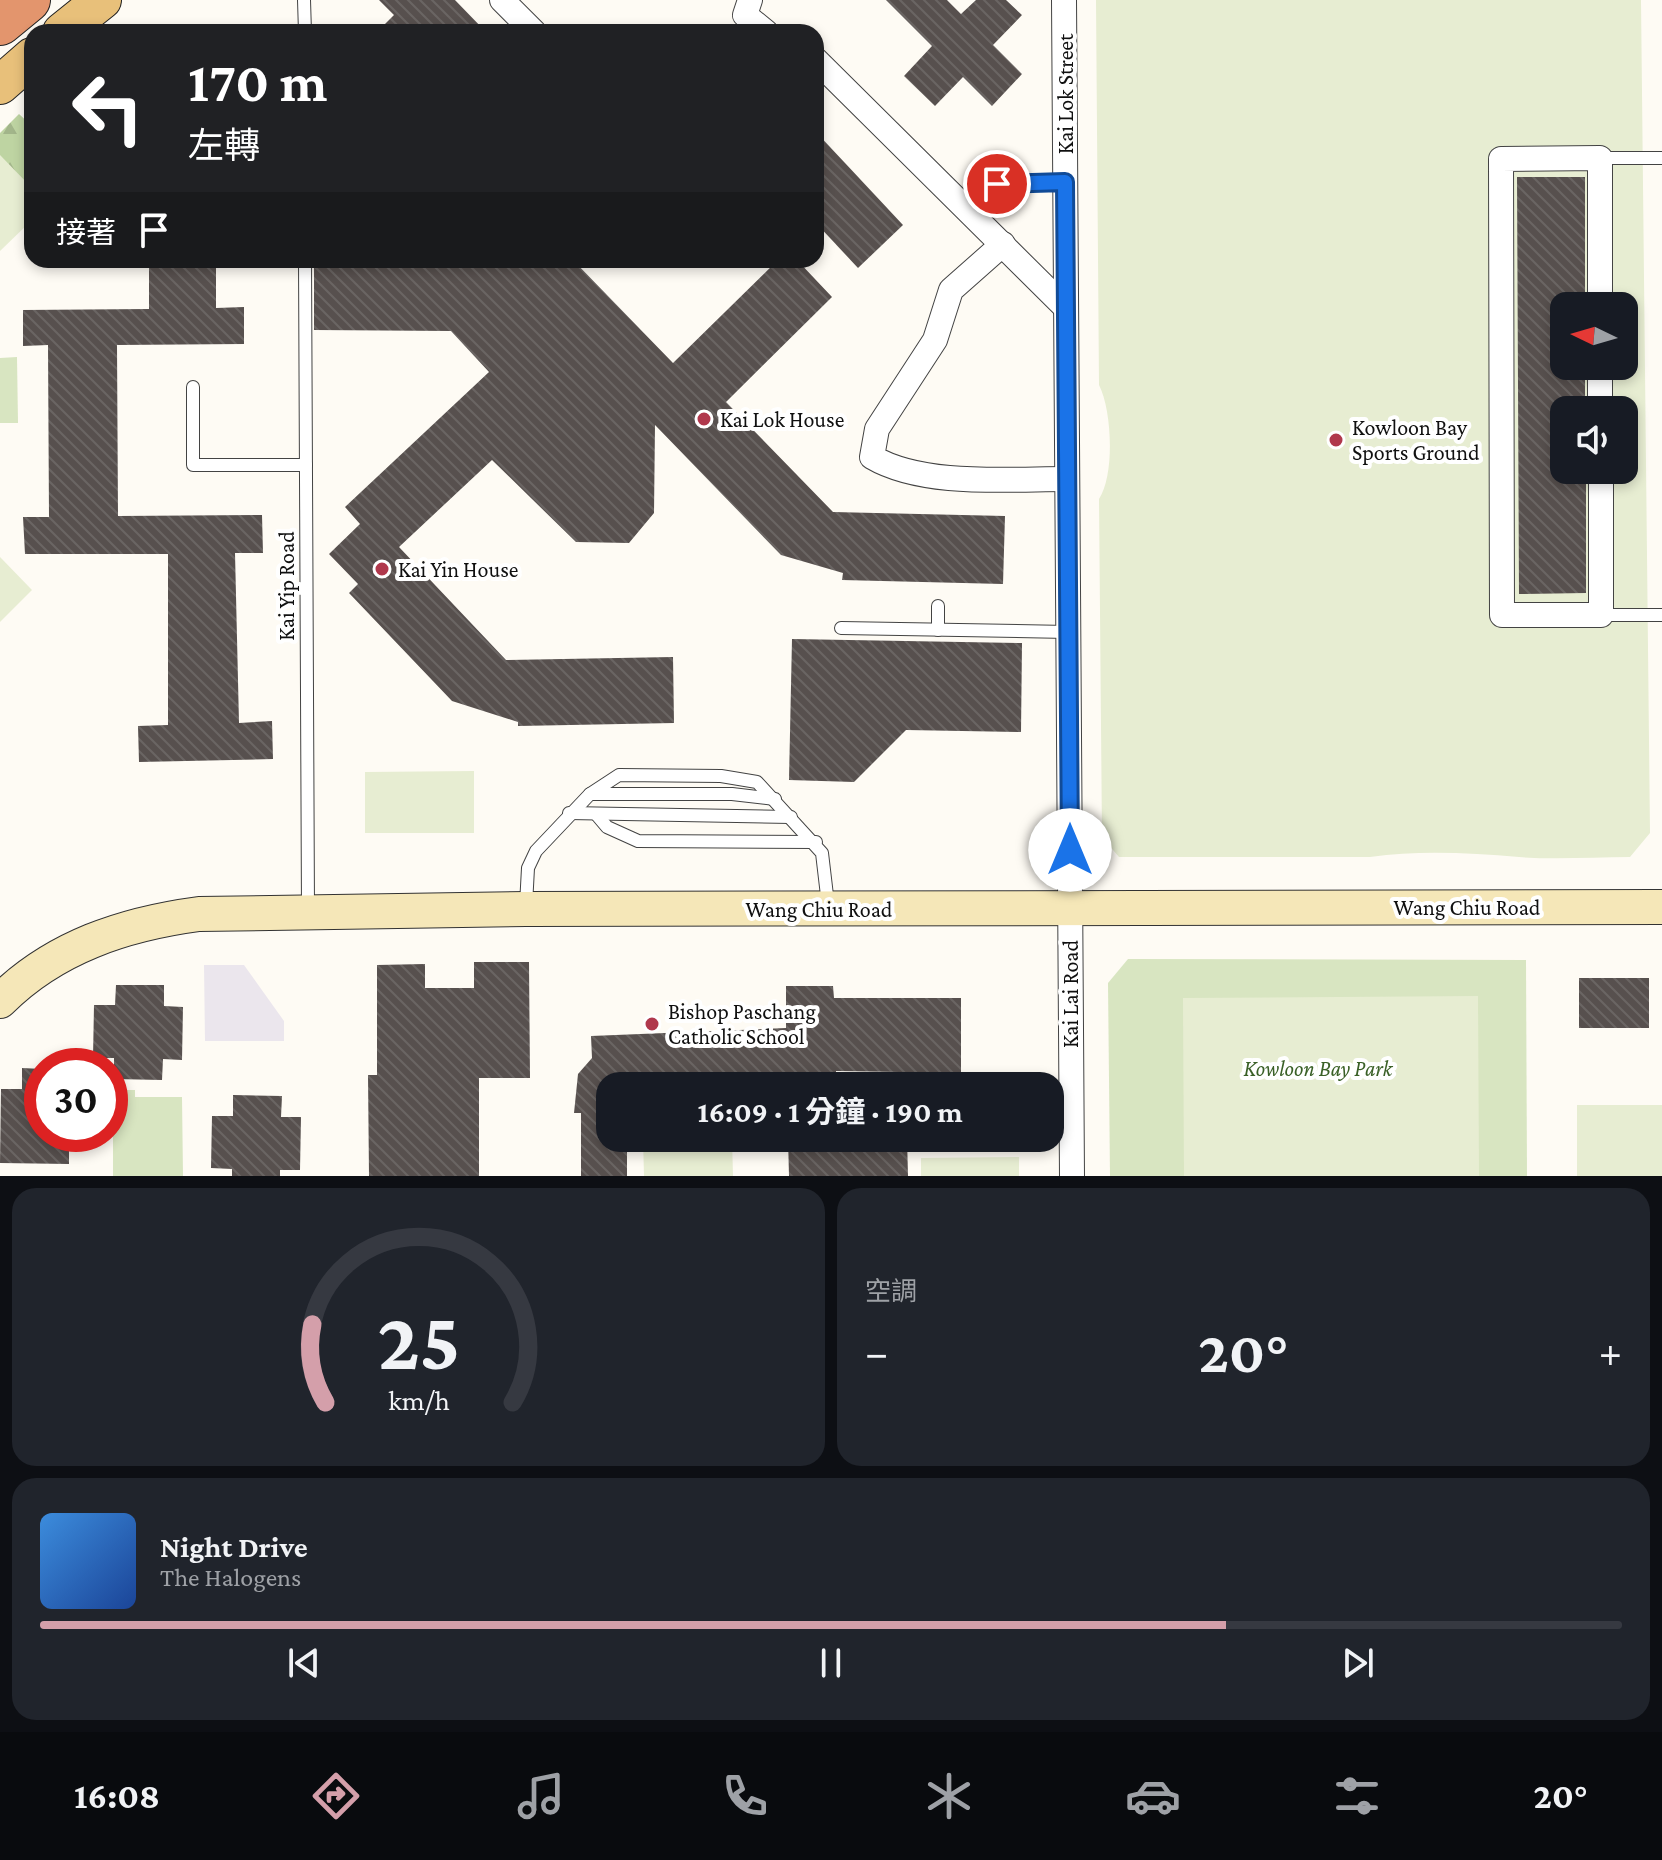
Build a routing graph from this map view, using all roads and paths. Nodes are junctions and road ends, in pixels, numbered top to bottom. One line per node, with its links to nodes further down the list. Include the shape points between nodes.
1 (28, 0): 6 (highway)
2 (102, 0): 7 (main road)
3 (304, 0): 8 (lane)
4 (502, 0): 9 (street)
5 (1064, 0): 15 (street, Kai Lok Street)
6 (0, 23)
7 (72, 24)
8 (305, 24)
9 (526, 24)
10 (24, 64): 12 (main road)
11 (824, 68): 17 (street)
12 (0, 85)
13 (1600, 158): 14 (lane); 19 (street); 26 (street, via 1501,159 1502,615)
14 (1662, 158)
15 (1065, 182): 16 (lane); 20 (street, Kai Lok Street)
16 (997, 184)
17 (1003, 244): 20 (street); 23 (street, via 951,290 935,340 877,429 872,457 893,469 927,476)
18 (305, 268): 22 (lane, Kai Yip Road)
19 (1600, 292)
20 (1066, 308): 23 (street, Kai Lok Street)
21 (193, 387): 22 (lane, via 193,465)
22 (306, 465): 41 (lane, Kai Yip Road)
23 (1067, 479): 30 (street, Kai Lok Street)
24 (1601, 484): 26 (street)
25 (938, 606): 29 (lane)
26 (1601, 615): 27 (lane)
27 (1662, 615)
28 (841, 628): 29 (lane)
29 (938, 630): 30 (lane)
30 (1068, 632): 37 (street, Kai Lok Street)
31 (590, 794): 32 (lane); 32 (lane, via 619,775 721,776 757,782); 33 (lane)
32 (775, 799): 35 (lane)
33 (569, 813): 34 (lane); 39 (lane, via 528,868)
34 (596, 814): 35 (lane); 36 (lane, via 607,827 638,841)
35 (791, 817): 36 (lane)
36 (816, 842): 40 (lane, via 826,868)
37 (1070, 907): 38 (street, Wang Chiu Road); 40 (street, Wang Chiu Road); 43 (street, Kai Lai Road)
38 (1662, 907)
39 (526, 909): 40 (street, Wang Chiu Road); 41 (street, Wang Chiu Road)
40 (828, 909)
41 (308, 912): 42 (street, Wang Chiu Road, via 199,914 104,935 60,954)
42 (0, 1001)
43 (1072, 1176)

